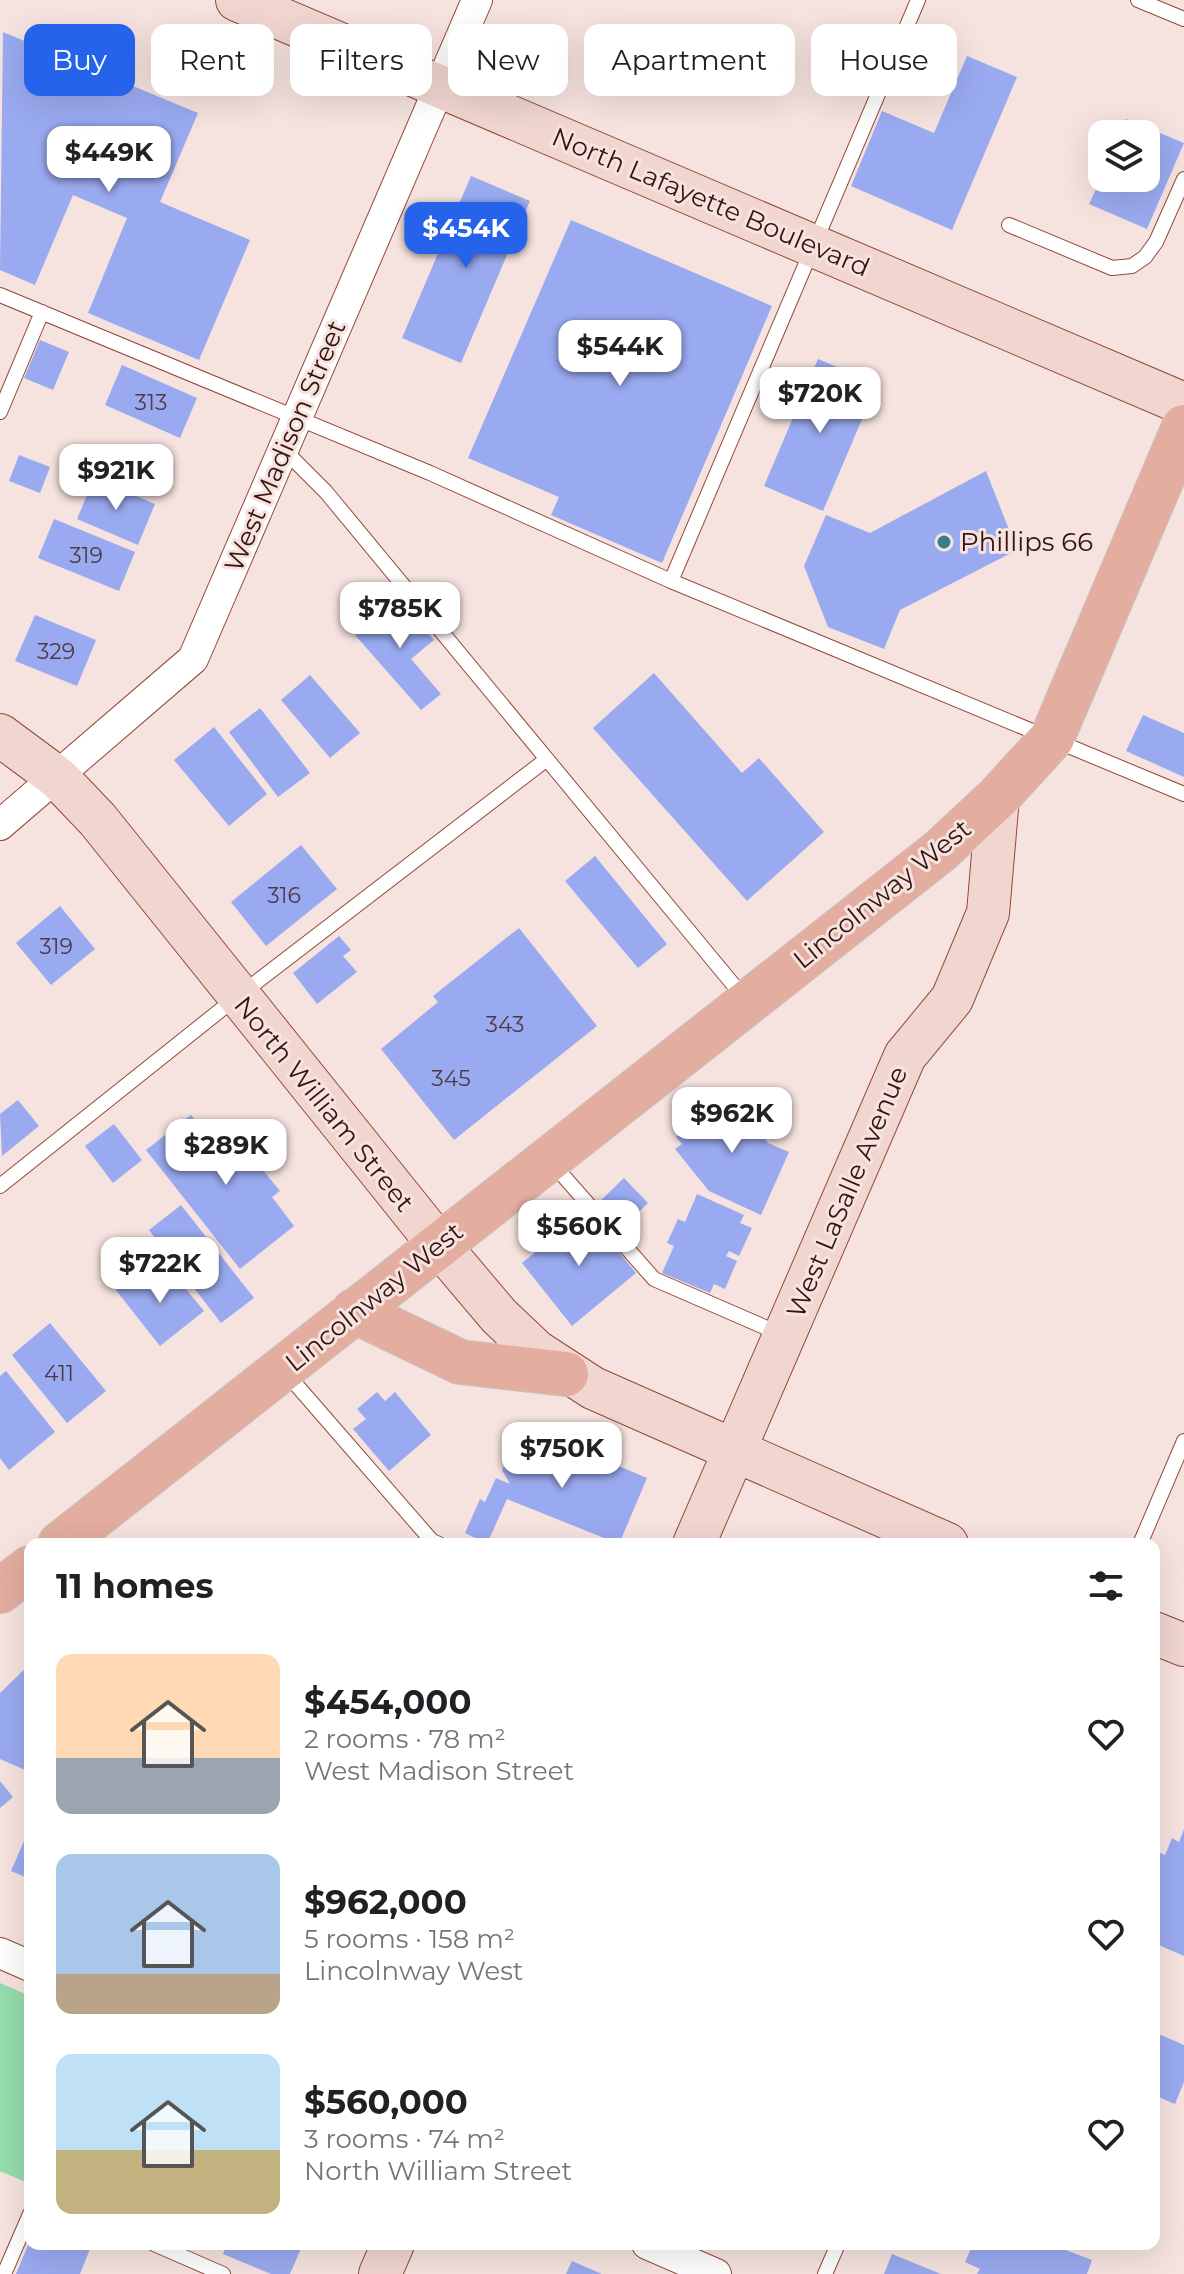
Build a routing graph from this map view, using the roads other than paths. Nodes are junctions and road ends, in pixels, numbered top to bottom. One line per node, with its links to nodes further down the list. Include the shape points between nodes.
1 (237, 0): 6 (street, North Lafayette Boulevard)
2 (477, 0): 6 (street, West Madison Street)
3 (918, 0): 9 (lane)
4 (1138, 0): 5 (lane)
5 (1184, 19)
6 (440, 86): 9 (street, North Lafayette Boulevard); 14 (street, West Madison Street)
7 (1184, 179): 8 (lane, via 1156,242 1132,266 1112,268)
8 (1009, 225)
9 (812, 245): 12 (street, North Lafayette Boulevard); 17 (lane)
10 (0, 295): 11 (lane)
11 (42, 312): 13 (lane); 14 (lane)
12 (1184, 404)
13 (0, 412)
14 (297, 420): 16 (street, West Madison Street); 17 (lane)
15 (1184, 427): 19 (main road)
16 (284, 450): 20 (lane, via 326,492); 21 (street, West Madison Street, via 193,659)
17 (671, 581): 19 (lane)
18 (0, 735): 21 (street, North William Street)
19 (1052, 738): 22 (lane); 23 (main road, Lincolnway West)
20 (547, 759): 25 (lane); 26 (lane)
21 (58, 778): 24 (street, West Madison Street); 25 (street, North William Street, via 98,820)
22 (1184, 794)
23 (998, 797): 26 (main road, Lincolnway West, via 940,851); 31 (street, West LaSalle Avenue, via 988,913 952,999 905,1056)
24 (0, 825)
25 (237, 997): 28 (lane); 29 (street, North William Street)
26 (748, 1003): 27 (main road, Lincolnway West)
27 (549, 1160): 29 (main road, Lincolnway West); 31 (lane, via 654,1279)
28 (0, 1186)
29 (439, 1245): 30 (main road, Lincolnway West); 33 (street, North William Street, via 499,1316)
30 (354, 1311): 32 (main road, Lincolnway West); 33 (main road, via 460,1362)
31 (784, 1336): 35 (street, West LaSalle Avenue)
32 (283, 1370): 36 (main road, Lincolnway West); 37 (lane)
33 (566, 1374): 35 (street, North William Street)
34 (1184, 1441): 40 (lane)
35 (733, 1452): 38 (street, West LaSalle Avenue); 39 (street, North William Street)
36 (68, 1538)
37 (429, 1538)
38 (697, 1538)
39 (933, 1538)
40 (1143, 1538)
41 (24, 1573): 42 (main road)
42 (0, 1591)
43 (1160, 1635): 44 (street)
44 (1184, 1645)
45 (0, 1953): 46 (street)
46 (24, 1963)
47 (24, 2228): 52 (lane)
48 (168, 2250): 53 (lane)
49 (390, 2250): 54 (street)
50 (661, 2250): 55 (street)
51 (835, 2250): 56 (lane)
52 (4, 2274)
53 (223, 2274)
54 (380, 2274)
55 (716, 2274)
56 (825, 2274)

